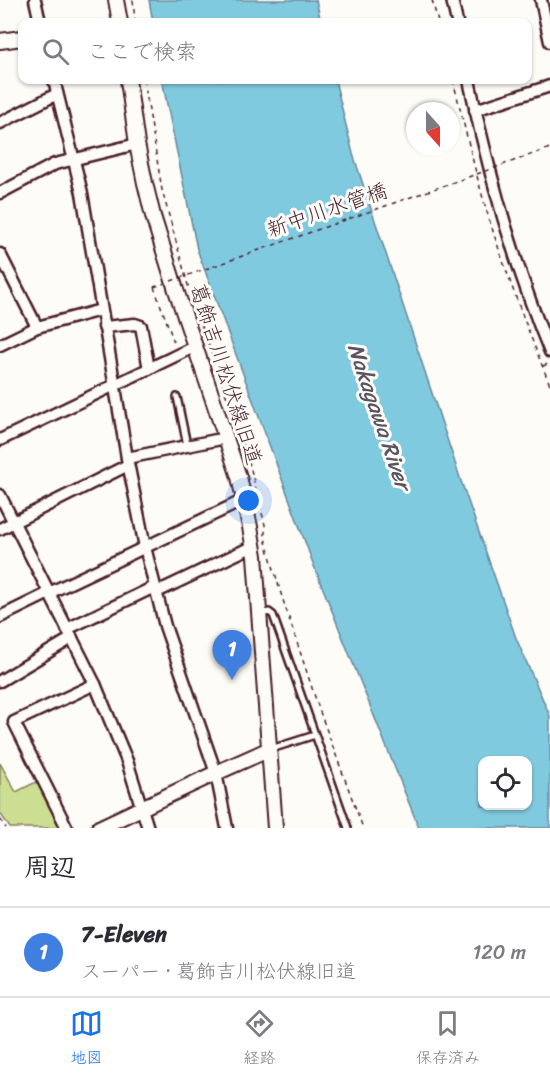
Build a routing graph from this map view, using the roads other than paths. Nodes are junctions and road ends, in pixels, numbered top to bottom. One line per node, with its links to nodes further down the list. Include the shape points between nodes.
1 (35, 0): 5 (street)
2 (116, 0): 6 (street)
3 (452, 0): 7 (street)
4 (541, 0): 10 (street)
5 (39, 18)
6 (119, 18)
7 (456, 18)
8 (18, 39): 9 (street)
9 (0, 41)
10 (550, 42)
11 (55, 84): 15 (street)
12 (129, 84): 18 (street, 葛飾吉川松伏線旧道)
13 (470, 84): 16 (street)
14 (550, 86): 16 (street)
15 (57, 94): 17 (street); 19 (street)
16 (475, 110): 27 (street, via 495,192)
17 (0, 123)
18 (138, 144): 19 (street); 26 (street, 葛飾吉川松伏線旧道, via 153,216)
19 (74, 159): 20 (street, via 55,164); 22 (street)
20 (0, 193)
21 (0, 254): 23 (street)
22 (101, 310): 23 (street); 24 (street)
23 (37, 327): 25 (street)
24 (104, 327): 28 (street, via 141,326); 29 (street)
25 (0, 345)
26 (196, 346): 28 (street); 31 (street, 葛飾吉川松伏線旧道)
27 (550, 352)
28 (149, 369): 29 (street)
29 (114, 385): 32 (street); 34 (street)
30 (177, 397): 33 (lane)
31 (226, 438): 33 (street); 36 (street, 葛飾吉川松伏線旧道)
32 (0, 440)
33 (187, 446): 34 (street)
34 (128, 461): 37 (street); 39 (street)
35 (0, 495): 37 (street)
36 (244, 500): 39 (street); 40 (street, 葛飾吉川松伏線旧道)
37 (14, 522): 38 (street); 42 (street)
38 (0, 529)
39 (146, 547): 41 (street); 42 (street)
40 (253, 548): 41 (street); 43 (street, 葛飾吉川松伏線旧道)
41 (156, 590): 45 (street); 50 (street)
42 (49, 593): 44 (street); 45 (street)
43 (260, 614): 48 (lane, via 273,615); 49 (street, 葛飾吉川松伏線旧道)
44 (0, 617)
45 (70, 634): 46 (street); 47 (street)
46 (0, 681)
47 (95, 684): 51 (street); 52 (street, via 14,722)
48 (315, 735): 49 (lane); 57 (lane)
49 (270, 749): 50 (street); 56 (street, 葛飾吉川松伏線旧道)
50 (216, 773): 51 (street); 55 (street)
51 (142, 808): 53 (street); 54 (street)
52 (67, 828)
53 (99, 828)
54 (148, 828)
55 (227, 828)
56 (275, 828)
57 (348, 828)

